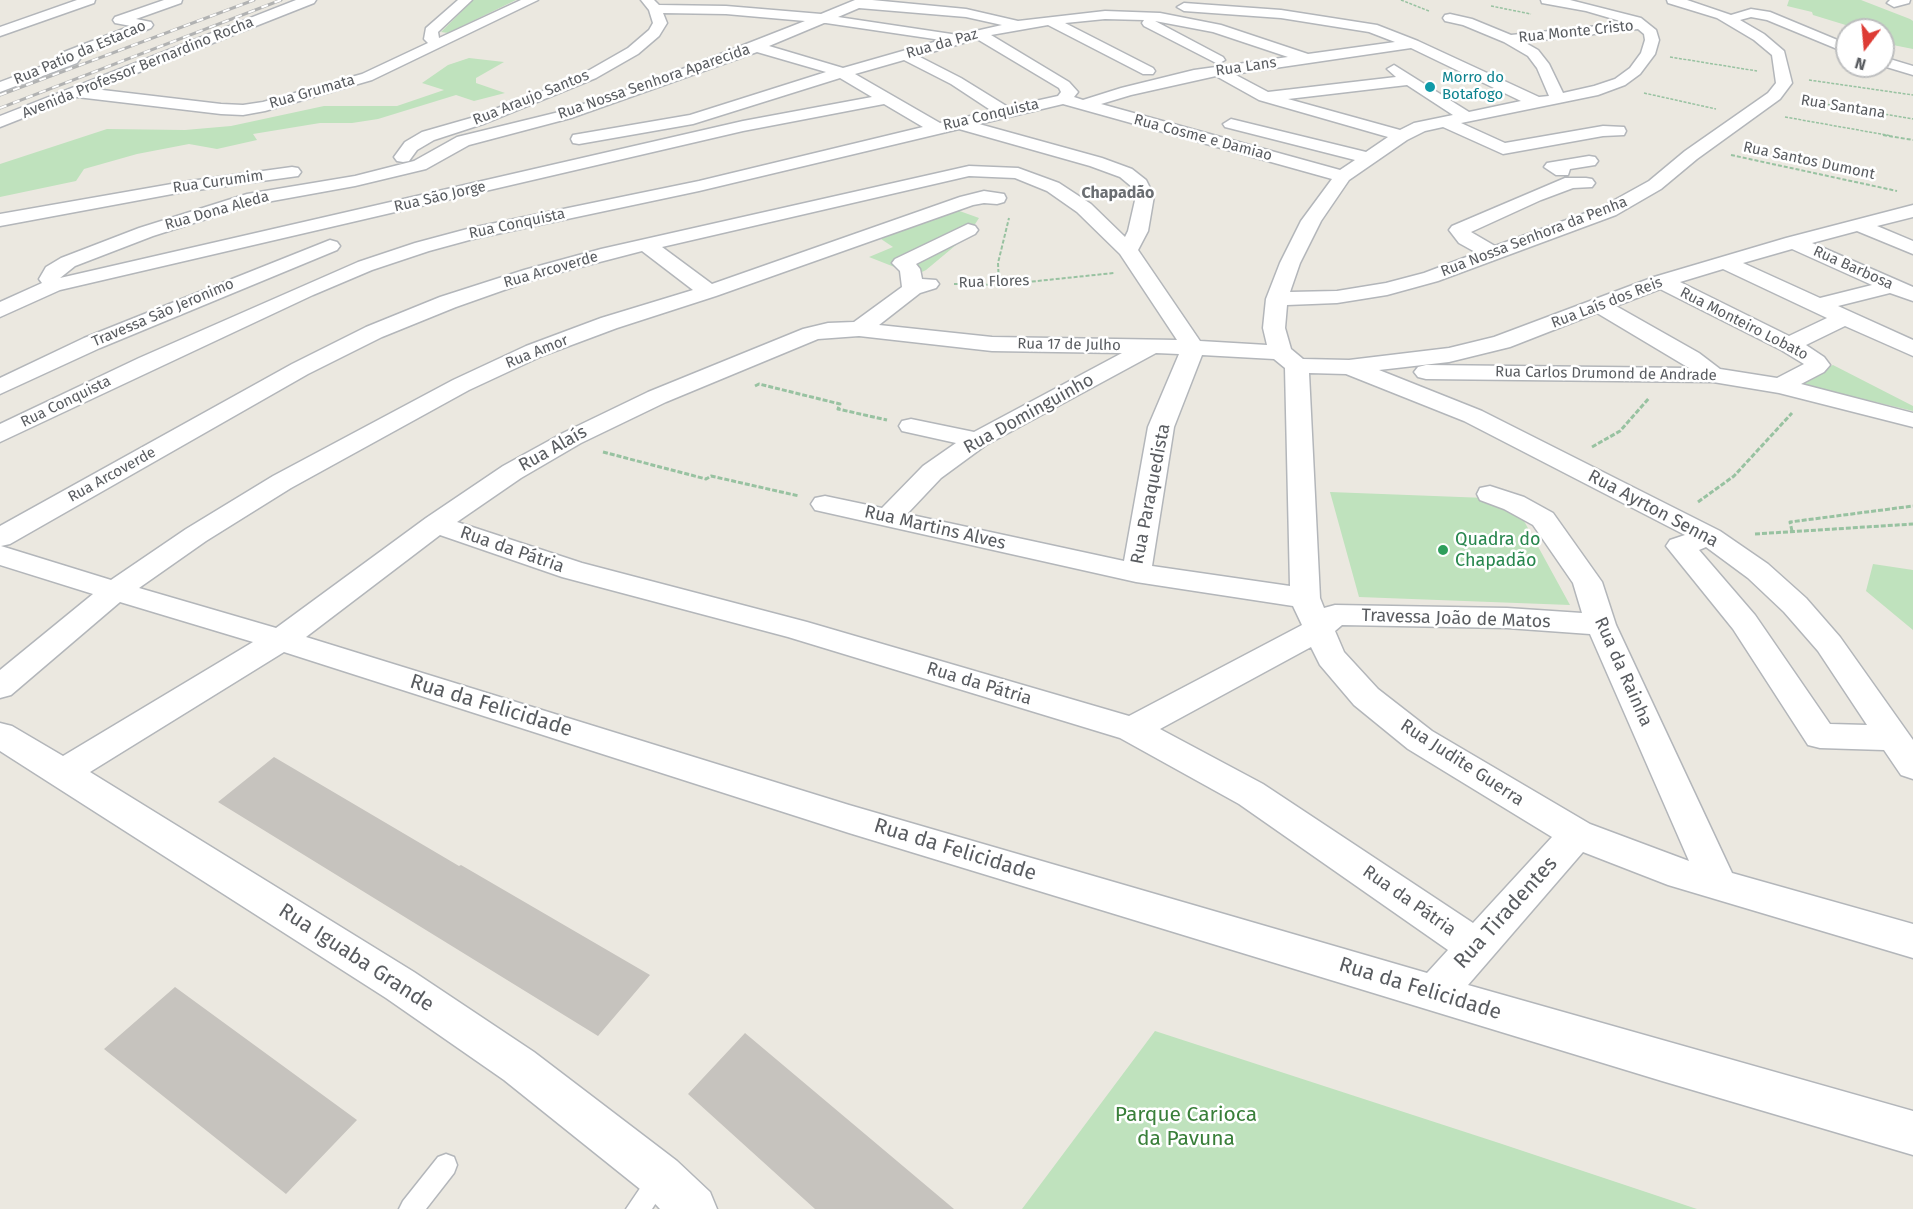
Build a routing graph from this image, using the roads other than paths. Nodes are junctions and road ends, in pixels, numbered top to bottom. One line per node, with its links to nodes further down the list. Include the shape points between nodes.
1 (89, 0): 20 (street)
2 (176, 0): 40 (street, Rua Patio da Estacao, via 120,20 146,25 69,55 76,55 72,60)
3 (309, 0): 41 (main road, Avenida Professor Bernardino Rocha)
4 (466, 0): 25 (street, via 431,31 431,39)
5 (532, 0): 25 (street, Rua Grumata)
6 (1547, 0): 18 (street, via 1620,15)
7 (1673, 0): 14 (street)
8 (863, 2): 13 (street, Rua Nossa Senhora Aparecida); 17 (street, via 966,13)
9 (1464, 3): 16 (street)
10 (651, 4): 13 (street); 63 (street, Rua Araujo Santos, via 660,23 633,51 556,91 428,136 411,146)
11 (1128, 6): 15 (street, Rua da Paz, via 1105,15); 26 (street, via 1320,19 1372,28); 33 (street, Rua da Paz, via 1216,28); 34 (street)
12 (1450, 18): 16 (street)
13 (826, 19): 19 (street, Rua Nossa Senhora Aparecida); 22 (street)
14 (1730, 19): 24 (street, via 1760,13); 81 (street, Rua Nossa Senhora da Penha, via 1785,54 1784,83 1774,96 1629,201)
15 (1050, 21): 17 (street, Rua da Paz); 36 (street)
16 (1467, 22): 23 (street)
17 (1018, 25): 21 (street, Rua da Paz)
18 (1642, 25): 23 (street, Rua Monte Cristo); 43 (street, Rua Judite Guerra, via 1651,33 1652,40 1648,54 1635,71 1612,86)
19 (804, 27): 27 (street, Rua Nossa Senhora Aparecida); 28 (street)
20 (0, 32)
21 (979, 34): 22 (street, Rua da Paz); 45 (street, via 1064,85 1070,92)
22 (961, 39): 28 (street, Rua da Paz)
23 (1509, 39): 43 (street, via 1533,53)
24 (1835, 43)
25 (438, 44): 41 (street, Rua Grumata, via 367,77 243,110)
26 (1413, 44): 29 (street, Rua Lans); 46 (street)
27 (756, 47): 38 (street); 62 (street, Rua Nossa Senhora Aparecida, via 594,106 463,141)
28 (923, 50): 32 (street, Rua da Paz)
29 (1362, 52): 33 (street, Rua Lans); 39 (street)
30 (1824, 54): 31 (street)
31 (1835, 54)
32 (906, 55): 38 (street, Rua da Paz); 48 (street)
33 (1308, 59): 34 (street, Rua Lans)
34 (1218, 65): 42 (street); 47 (street, Rua Lans)
35 (1895, 65): 37 (street)
36 (1148, 71)
37 (1913, 71)
38 (841, 72): 44 (street); 49 (street, Rua da Paz)
39 (1408, 80): 42 (street); 50 (street)
40 (0, 87)
41 (77, 92): 52 (main road, Avenida Professor Bernardino Rocha)
42 (1265, 97): 58 (street)
43 (1557, 97): 46 (street, Rua Judite Guerra)
44 (884, 99): 55 (street, Rua São Jorge); 56 (street)
45 (1063, 99): 47 (street, Rua Cosme e Damiao); 48 (street, Rua Conquista)
46 (1536, 102): 50 (street, Rua Judite Guerra)
47 (1083, 105): 69 (street, Rua Cosme e Damiao)
48 (1004, 112): 53 (street, Rua Conquista)
49 (711, 114): 55 (street); 60 (street, Rua da Paz)
50 (1466, 117): 51 (street, Rua Judite Guerra)
51 (1443, 121): 57 (street, via 1503,149); 58 (street, Rua Judite Guerra)
52 (0, 123)
53 (957, 123): 56 (street, Rua Conquista); 80 (street, via 1096,162 1133,178 1145,195 1144,210)
54 (1232, 124): 64 (street)
55 (743, 126): 59 (street); 74 (street, Rua São Jorge)
56 (936, 128): 66 (street, Rua Conquista)
57 (1618, 131)
58 (1401, 136): 64 (street, Rua Judite Guerra)
59 (763, 138)
60 (579, 140)
61 (783, 149): 66 (street)
62 (438, 155): 63 (street); 85 (street, Rua Dona Aleda, via 427,163 355,181 247,200 146,232 68,262 53,271 49,279)
63 (403, 157): 67 (street)
64 (1368, 158): 69 (street, Rua Judite Guerra)
65 (1589, 160): 81 (street, via 1553,167 1586,183 1570,182 1459,230)
66 (803, 161): 83 (street, Rua Conquista, via 471,234)
67 (343, 165)
68 (309, 170): 72 (street, Rua Curumim, via 183,187)
69 (1343, 176): 89 (street, Rua Judite Guerra, via 1311,221)
70 (998, 198): 87 (street, Rua Amor, via 967,201)
71 (1913, 212): 73 (street, Rua Laís dos Reis)
72 (0, 220)
73 (1858, 225): 76 (street, Rua Laís dos Reis); 79 (street)
74 (300, 229): 78 (street); 85 (street, Rua São Jorge)
75 (968, 230): 94 (street, via 903,263 921,287)
76 (1792, 242): 82 (street, Rua Laís dos Reis); 86 (street, Rua Barbosa)
77 (645, 244): 80 (street, Rua Arcoverde, via 937,177 994,171 1018,173 1053,187 1084,208); 87 (street); 113 (street, Rua Arcoverde, via 531,274 374,332 300,369)
78 (330, 246): 83 (street); 103 (street, Travessa Sāo Jeronimo, via 92,343)
79 (1913, 248)
80 (1128, 250): 97 (street, Rua Arcoverde)
81 (1494, 254): 89 (street, Rua Nossa Senhora da Penha, via 1387,289 1337,297)
82 (1724, 262): 84 (street, Rua Laís dos Reis); 91 (street)
83 (365, 266): 106 (street, Rua Conquista, via 147,363)
84 (1662, 281): 90 (street, Rua Laís dos Reis); 95 (street, Rua Monteiro Lobato)
85 (53, 286): 92 (street, Rua São Jorge)
86 (1892, 286): 88 (street, Rua Barbosa); 91 (street)
87 (709, 292): 116 (street, Rua Amor, via 534,351 462,385 282,482)
88 (1913, 295)
89 (1277, 299): 99 (street, Rua Judite Guerra, via 1274,328)
90 (1599, 304): 100 (street, Rua Laís dos Reis, via 1502,342); 101 (street)
91 (1818, 305): 93 (street)
92 (0, 310)
93 (1845, 317): 95 (street); 98 (street)
94 (860, 329): 96 (street, Rua 17 de Julho, via 992,344); 111 (street, Rua Alaís, via 810,334 657,397 512,471)
95 (1789, 345): 102 (street, Rua Monteiro Lobato, via 1818,365)
96 (1151, 346): 97 (street, Rua 17 de Julho); 107 (street, Rua Dominguinho)
97 (1193, 348): 99 (street, Rua 17 de Julho); 115 (street, Rua Paraquedista, via 1161,427)
98 (1913, 349)
99 (1288, 359): 100 (street, Rua Laís dos Reis); 117 (street, Rua Judite Guerra)
100 (1358, 370): 101 (street, Rua Carlos Drumond de Andrade); 112 (street, Rua Ayrton Senna, via 1473,416)
101 (1713, 375): 102 (street, Rua Carlos Drumond de Andrade)
102 (1780, 386): 104 (street, Rua Carlos Drumond de Andrade)
103 (0, 387)
104 (1913, 420)
105 (911, 426): 107 (street)
106 (0, 434)
107 (977, 440): 110 (street, Rua Dominguinho, via 932,472)
108 (1490, 494): 118 (street, Rua da Rainha, via 1543,519 1587,582)
109 (825, 504): 110 (street, Rua Martins Alves)
110 (889, 517): 115 (street, Rua Martins Alves)
111 (436, 524): 120 (street, Rua Alaís); 122 (street, Rua da Pátria, via 572,570 796,629)
112 (1710, 537): 124 (street, Rua Ayrton Senna, via 1758,571 1795,605 1829,644); 124 (street, via 1680,546 1744,622 1820,736)
113 (0, 538)
114 (0, 555): 116 (street, Rua da Felicidade)
115 (1136, 573): 117 (street, Rua Martins Alves)
116 (115, 591): 120 (street, Rua da Felicidade); 121 (street, Rua Amor)
117 (1305, 598): 119 (street, Rua Judite Guerra)
118 (1601, 625): 119 (street, Travessa João de Matos, via 1507,618 1335,615); 128 (street, Rua da Rainha)
119 (1317, 630): 122 (street, Travessa João de Matos); 127 (street, Rua Judite Guerra, via 1331,657 1366,697 1420,740)
120 (281, 640): 126 (street, Rua Alaís); 131 (street, Rua da Felicidade, via 849,819)
121 (0, 687)
122 (1132, 729): 130 (street, Rua da Pátria, via 1251,794)
123 (0, 735): 126 (street, Rua Iguaba Grande)
124 (1894, 738): 125 (street, Rua Ayrton Senna)
125 (1913, 766)
126 (63, 772): 134 (street, Rua Iguaba Grande, via 400,985 519,1066)
127 (1577, 834): 128 (street, Rua Judite Guerra); 130 (street, Rua Tiradentes)
128 (1719, 885): 129 (street, Rua Judite Guerra)
129 (1913, 941)
130 (1475, 947): 131 (street, Rua Tiradentes)
131 (1435, 993): 132 (street, Rua da Felicidade)
132 (1913, 1133)
133 (446, 1165): 135 (lane)
134 (661, 1177): 136 (lane); 137 (street, Rua Iguaba Grande)
135 (411, 1209)
136 (638, 1209)
137 (693, 1209)

